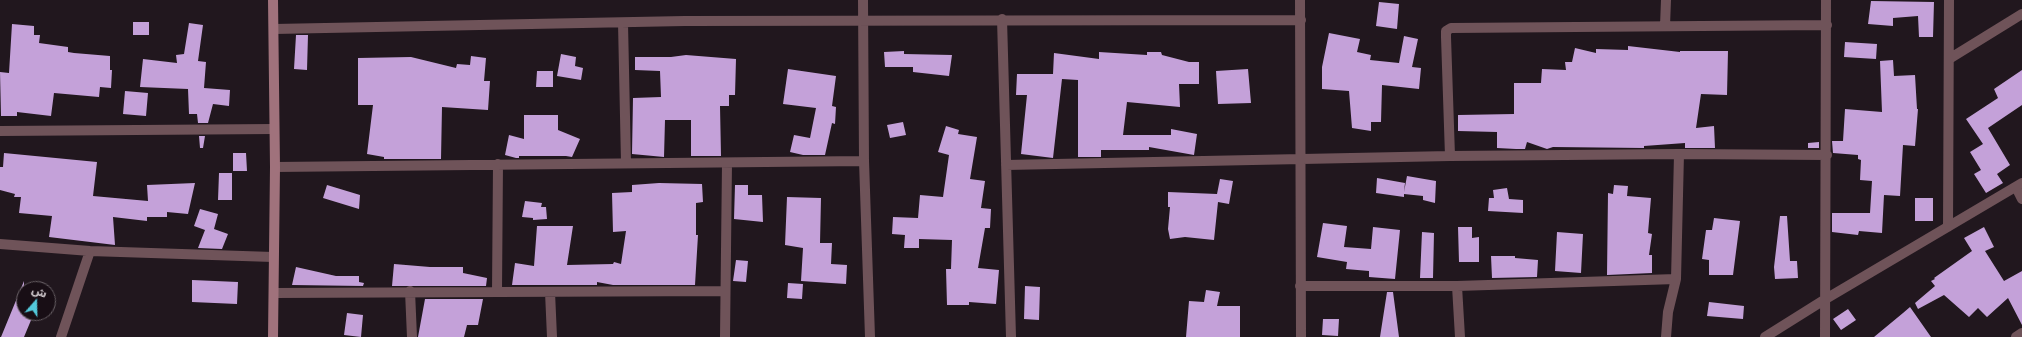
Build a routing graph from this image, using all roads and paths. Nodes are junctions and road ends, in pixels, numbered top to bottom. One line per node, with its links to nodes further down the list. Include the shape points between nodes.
1 (273, 0): 14 (street)
2 (863, 0): 8 (street)
3 (1300, 0): 10 (street)
4 (1666, 0): 12 (street)
5 (1826, 0): 13 (street)
6 (1949, 0): 15 (street)
7 (2022, 14): 15 (street)
8 (863, 20): 9 (street); 11 (street); 22 (street)
9 (1002, 20): 10 (street); 26 (street)
10 (1301, 20): 21 (street)
11 (623, 23): 14 (street); 23 (street)
12 (1666, 26): 13 (street); 20 (street, via 1450,28 1446,31 1446,38)
13 (1826, 26): 19 (street)
14 (274, 29): 16 (street)
15 (1949, 59): 30 (street)
16 (274, 129): 17 (street); 27 (street)
17 (0, 131)
18 (1679, 154): 19 (street); 20 (street); 34 (street)
19 (1827, 155): 42 (street)
20 (1450, 156): 21 (street)
21 (1301, 159): 26 (street); 35 (street)
22 (864, 161): 24 (street); 49 (street)
23 (626, 163): 24 (street); 25 (street)
24 (727, 163): 38 (street)
25 (498, 164): 27 (street); 39 (street)
26 (1006, 166): 50 (street)
27 (275, 167): 33 (street)
28 (2019, 185): 29 (street); 30 (street)
29 (2022, 199)
30 (1948, 227): 42 (street)
31 (0, 244): 32 (street)
32 (90, 251): 33 (street); 44 (street)
33 (273, 257): 41 (street)
34 (1676, 279): 36 (street); 53 (street, via 1668,312)
35 (1300, 286): 36 (street); 51 (street)
36 (1457, 286): 52 (street)
37 (410, 291): 39 (street); 41 (street); 46 (street)
38 (725, 291): 40 (street); 48 (street)
39 (497, 292): 40 (street)
40 (550, 292): 47 (street)
41 (274, 293): 45 (street)
42 (1824, 300): 54 (street); 55 (street)
43 (2022, 333): 56 (street)
44 (61, 337)
45 (273, 337)
46 (412, 337)
47 (552, 337)
48 (725, 337)
49 (870, 337)
50 (1011, 337)
51 (1301, 337)
52 (1460, 337)
53 (1666, 337)
54 (1765, 337)
55 (1825, 337)
56 (2016, 337)

